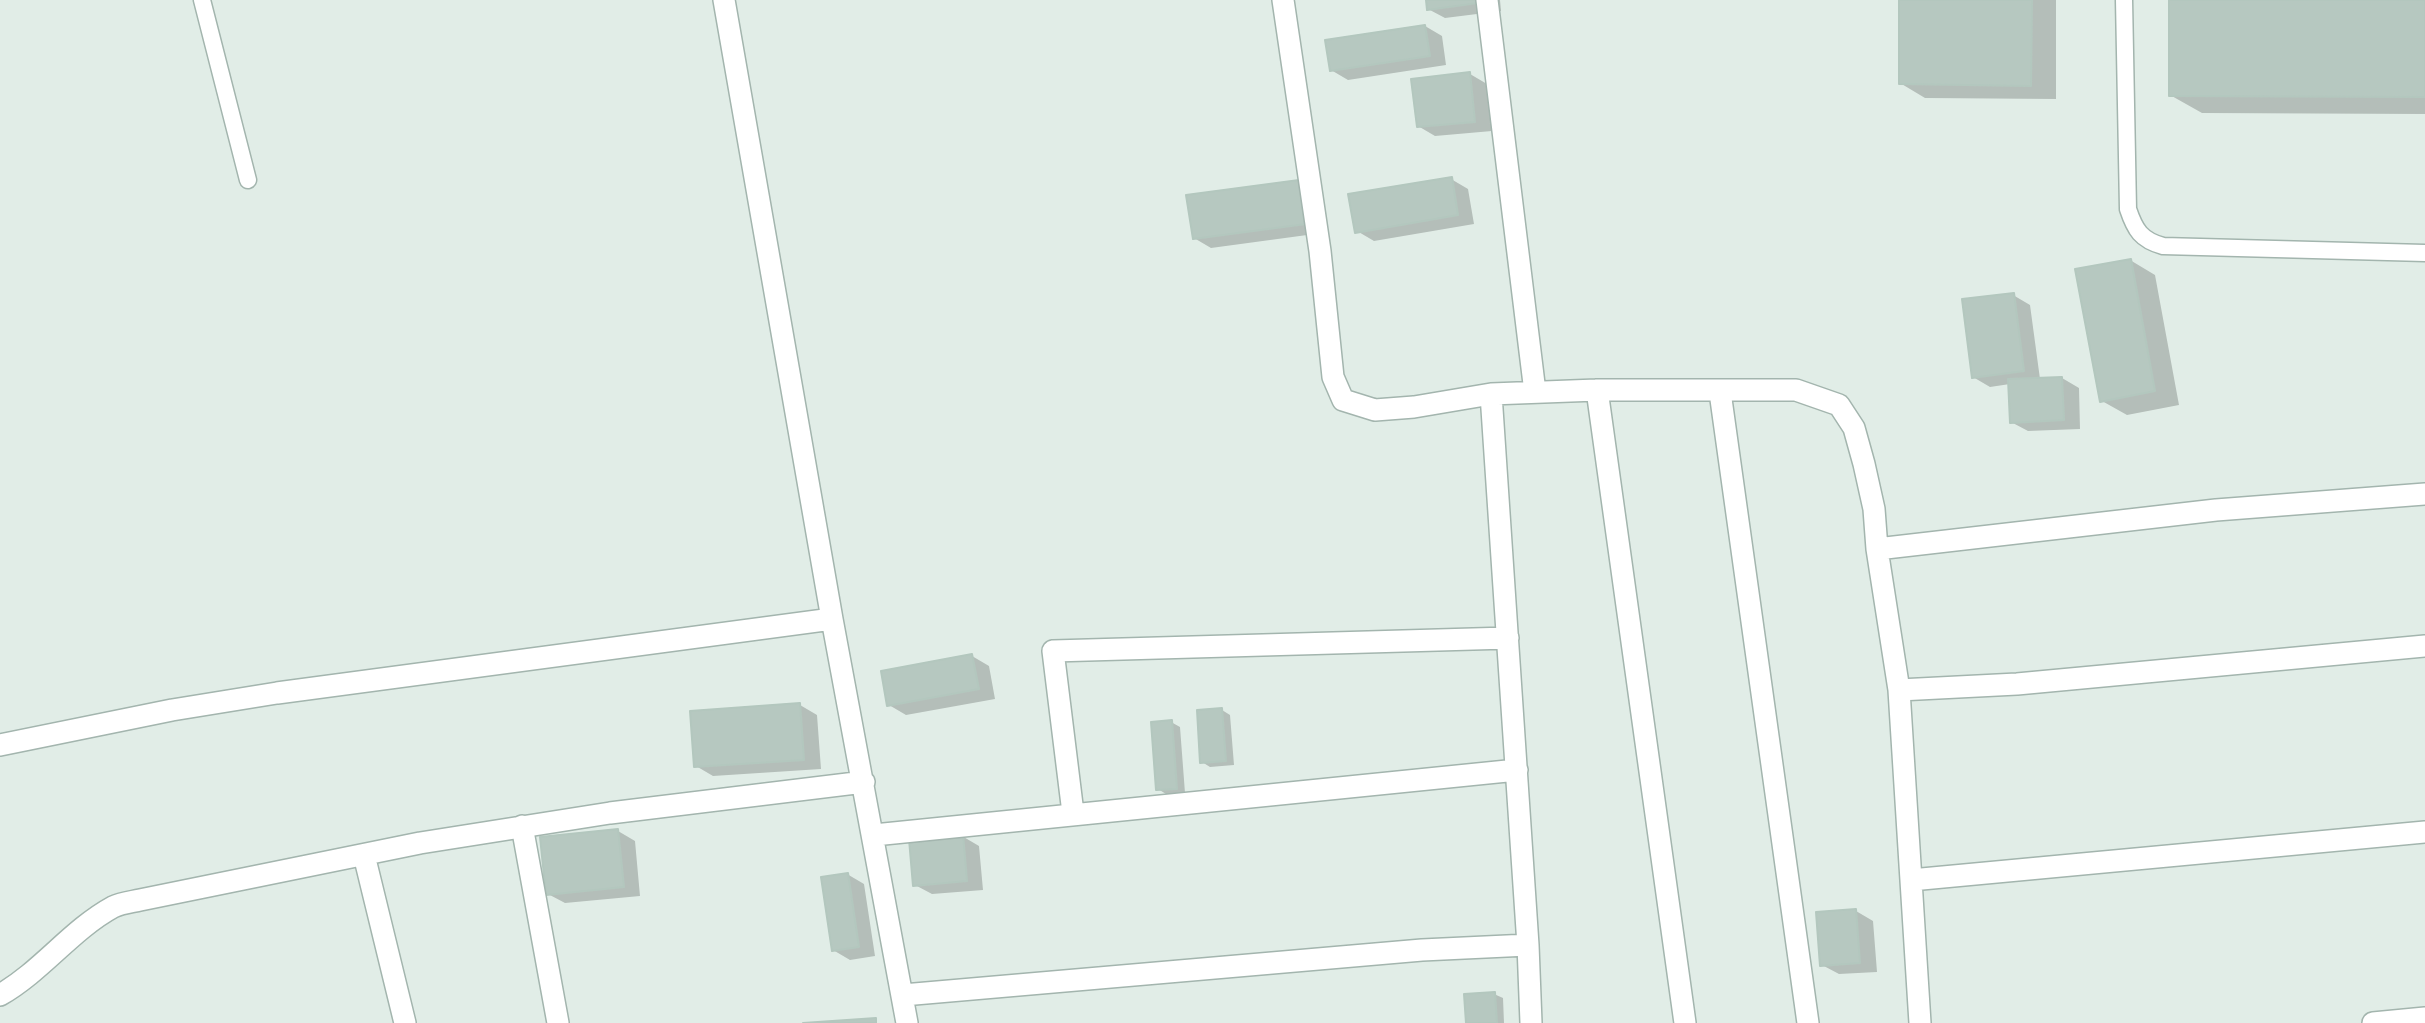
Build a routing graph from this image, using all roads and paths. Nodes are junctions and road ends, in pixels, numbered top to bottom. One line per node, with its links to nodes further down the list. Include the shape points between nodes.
1 (202, 0): 6 (lane)
2 (724, 0): 14 (street)
3 (1283, 0): 11 (street, via 1320,251 1333,377 1343,400 1375,410)
4 (1487, 0): 9 (street)
5 (2124, 0): 7 (lane, via 2128,209 2142,238 2164,246)
6 (248, 180)
7 (2425, 253)
8 (1597, 390): 9 (street); 10 (street); 35 (street)
9 (1535, 392): 11 (street)
10 (1720, 392): 13 (street, via 1796,390 1839,405 1854,428 1864,464); 36 (street)
11 (1491, 394): 15 (street)
12 (2425, 494): 13 (street, via 2216,510)
13 (1877, 549): 17 (street)
14 (832, 620): 18 (street, via 277,693); 20 (street)
15 (1508, 638): 19 (street); 21 (street, via 1053,651)
16 (2425, 646): 17 (street, via 2017,684)
17 (1899, 690): 26 (street)
18 (0, 745)
19 (1517, 770): 21 (street); 27 (street)
20 (864, 782): 22 (street); 24 (street)
21 (1073, 813): 24 (street)
22 (522, 826): 25 (street); 32 (street)
23 (2425, 832): 26 (street)
24 (874, 835): 29 (street)
25 (364, 855): 28 (street, via 116,906 85,925); 31 (street)
26 (1911, 880): 37 (street)
27 (1528, 945): 29 (street, via 1408,951); 34 (street)
28 (0, 995)
29 (902, 995): 33 (street)
30 (2425, 1018): 38 (street)
31 (405, 1023)
32 (558, 1023)
33 (907, 1023)
34 (1531, 1023)
35 (1685, 1023)
36 (1808, 1023)
37 (1920, 1023)
38 (2373, 1023)

